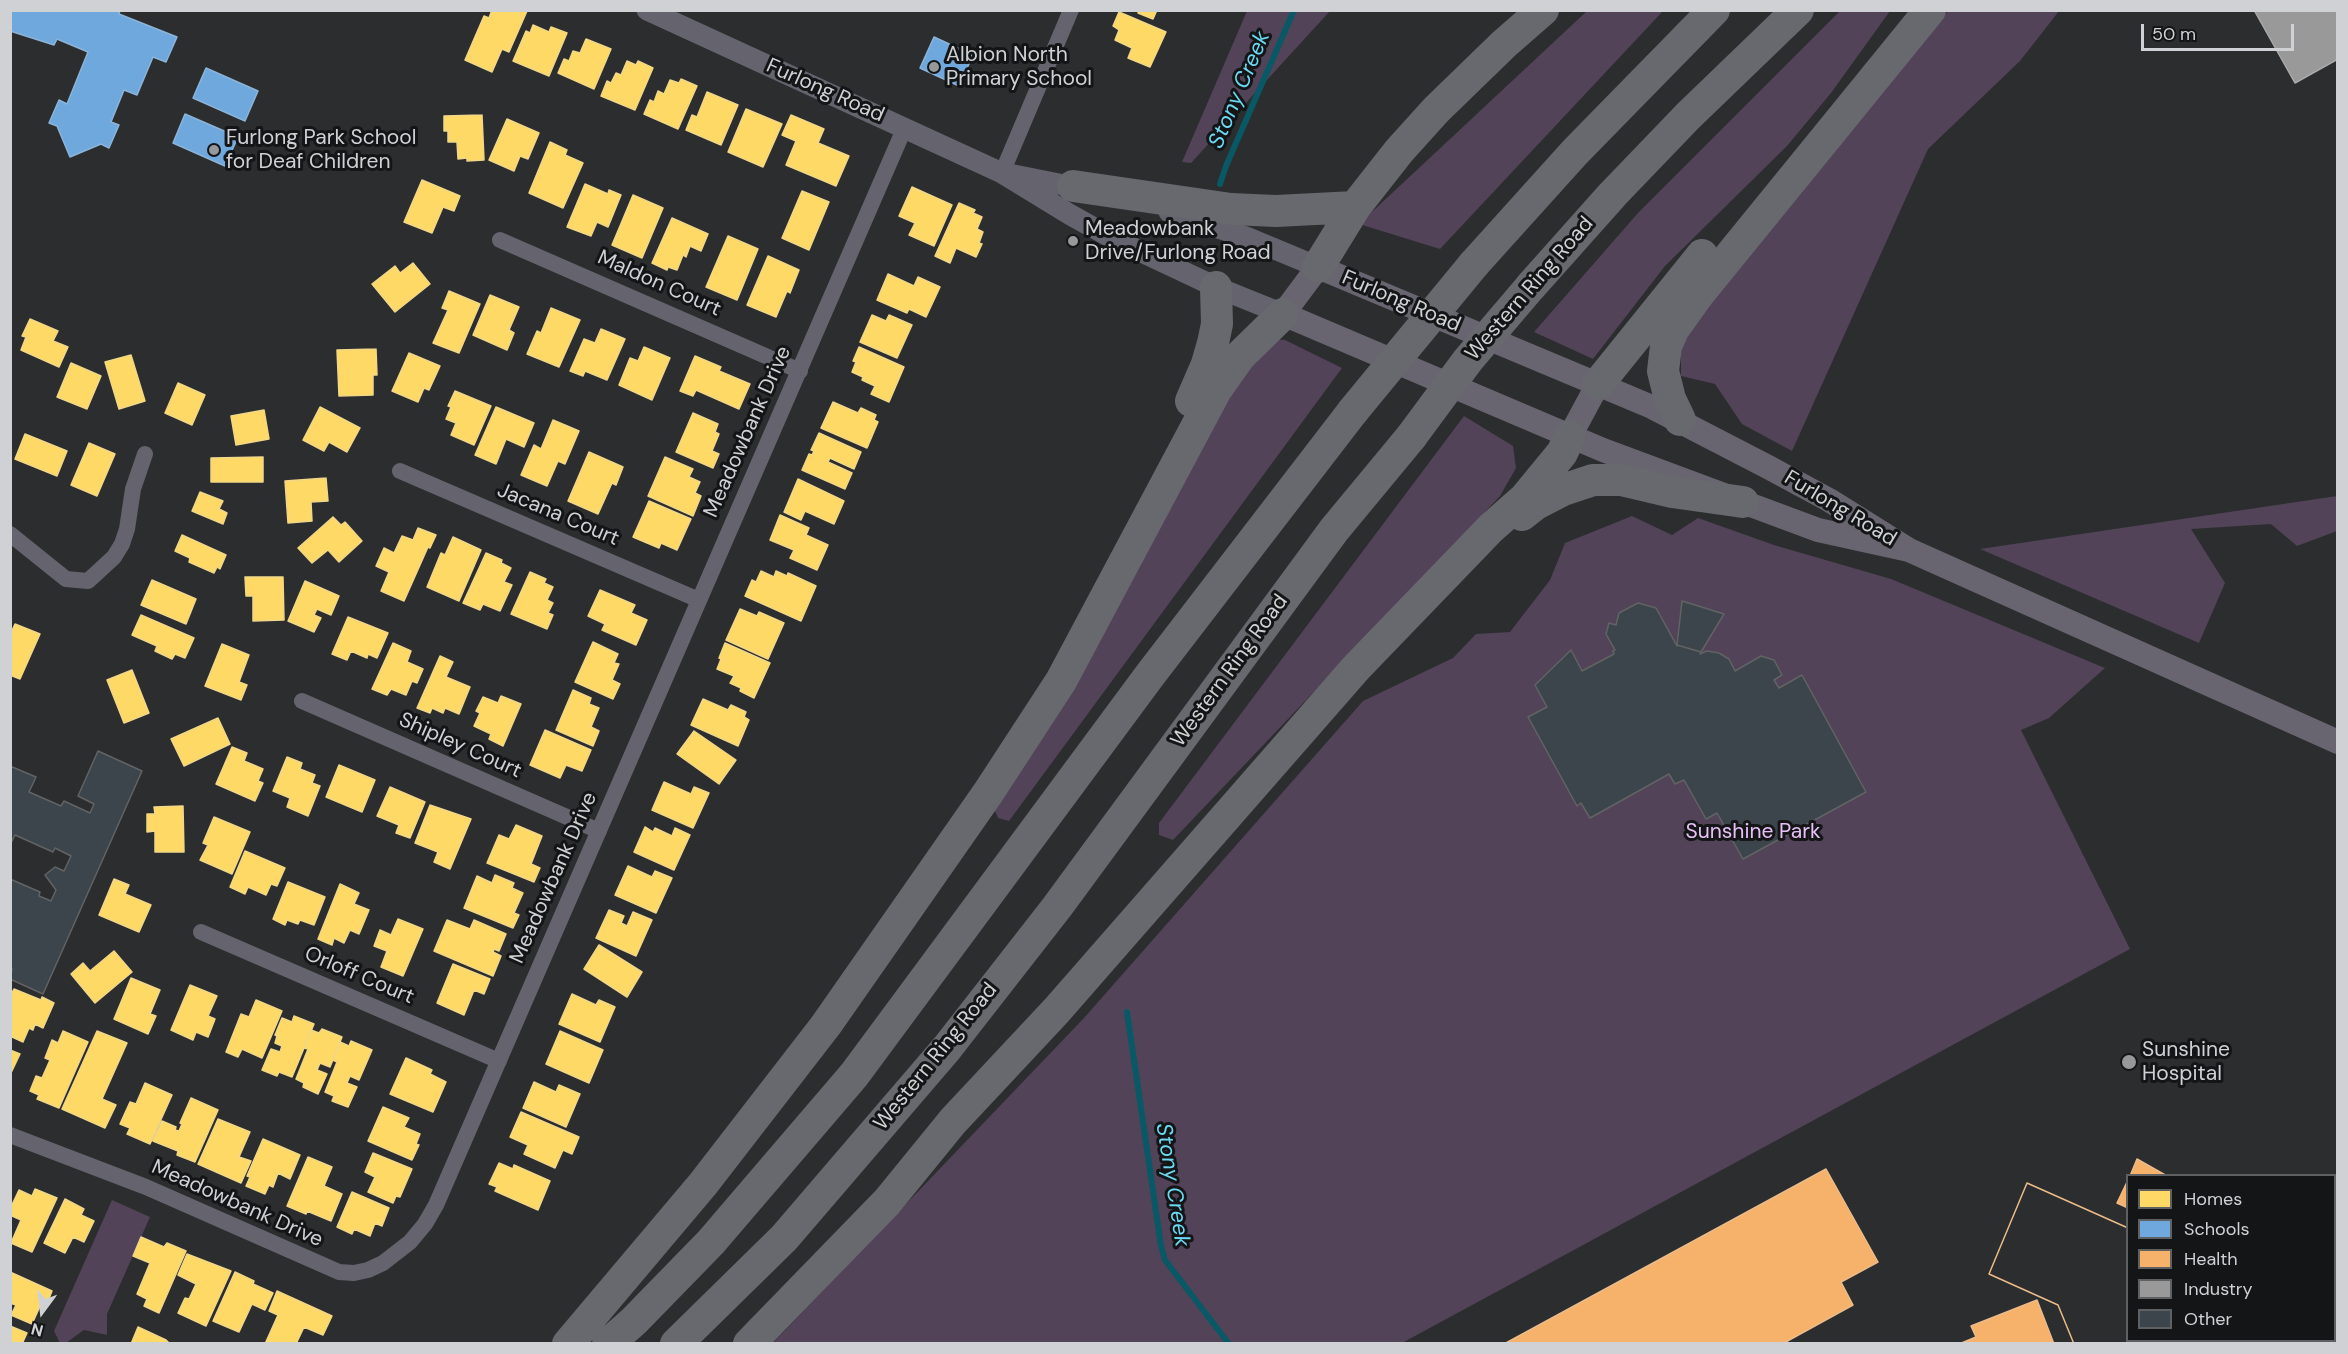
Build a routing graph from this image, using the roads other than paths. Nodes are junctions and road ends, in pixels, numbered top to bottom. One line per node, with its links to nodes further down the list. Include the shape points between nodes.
1 (647, 10): 7 (street, Furlong Road)
2 (1071, 10): 9 (street)
3 (1543, 10): 11 (highway, via 1436,110)
4 (1714, 10): 35 (highway, bridge, via 1575,152 1474,264 1353,411 1150,675 854,1076 711,1242)
5 (1798, 10): 36 (highway, Western Ring Road, bridge, via 1613,195 1468,360 1334,530 1057,907 947,1048 784,1238)
6 (1930, 10): 8 (highway)
7 (905, 127): 9 (street, Furlong Road); 16 (street, Meadowbank Drive)
8 (1808, 160): 17 (highway, via 1707,249); 18 (highway, via 1673,330 1666,346 1664,371)
9 (1002, 173): 10 (street, Furlong Road); 14 (street, Furlong Road, via 1112,238)
10 (1073, 186): 11 (highway, via 1231,209); 13 (street, Furlong Road, via 1207,224)
11 (1354, 207): 13 (highway)
12 (500, 240): 16 (street, Maldon Court)
13 (1318, 267): 15 (main road); 17 (main road, Furlong Road)
14 (1216, 287): 15 (street, Furlong Road); 26 (highway, via 1217,324 1208,364)
15 (1283, 314): 19 (main road, Furlong Road); 26 (highway, via 1240,356 1216,390)
16 (800, 371): 27 (street, Meadowbank Drive)
17 (1598, 384): 18 (main road, Furlong Road); 19 (main road)
18 (1680, 420): 24 (main road, Furlong Road, via 1828,500)
19 (1570, 436): 22 (main road, Furlong Road); 25 (highway, via 1562,453 1525,498)
20 (145, 454): 23 (street, via 122,544 88,581 66,579)
21 (400, 471): 27 (street, Jacana Court)
22 (1743, 502): 24 (main road, Furlong Road, via 1818,530); 25 (highway, via 1672,492 1639,482 1593,480 1563,489 1536,504)
23 (10, 534)
24 (1909, 550): 29 (main road, Furlong Road)
25 (1470, 552): 37 (highway, via 1356,668 1056,1011 953,1121 887,1202)
26 (1110, 588): 34 (highway, via 1061,681 826,1025 703,1184)
27 (699, 600): 30 (street, Meadowbank Drive)
28 (302, 701): 30 (street, Shipley Court)
29 (2337, 742)
30 (600, 831): 32 (street, Meadowbank Drive)
31 (201, 932): 32 (street, Orloff Court)
32 (499, 1061): 33 (street, Meadowbank Drive, via 426,1224 383,1263 354,1273 324,1267 146,1187)
33 (10, 1135)
34 (568, 1344)
35 (608, 1344)
36 (676, 1344)
37 (749, 1344)

